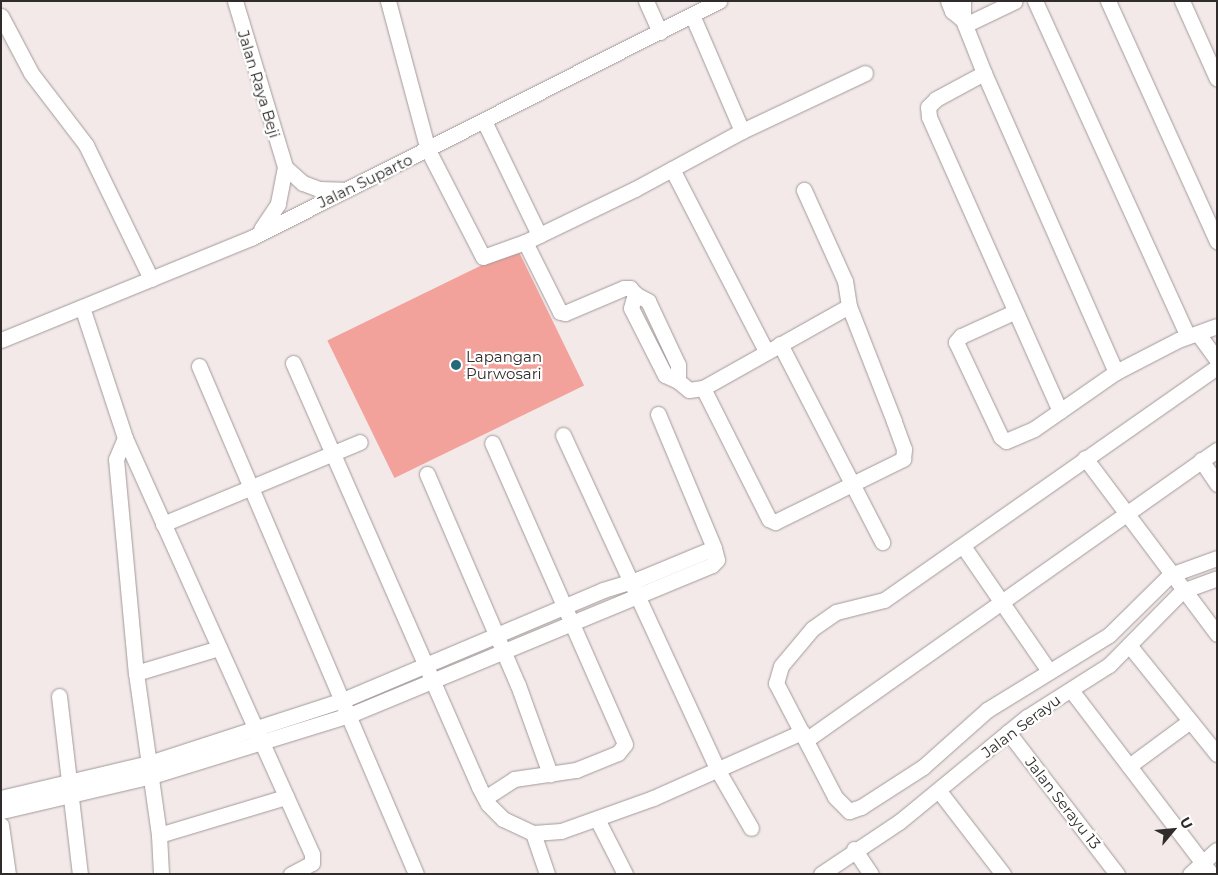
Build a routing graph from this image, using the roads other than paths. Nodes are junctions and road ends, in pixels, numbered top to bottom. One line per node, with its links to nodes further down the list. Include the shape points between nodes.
1 (235, 1): 21 (street, Jalan Raya Beji)
2 (388, 1): 20 (street)
3 (646, 1): 14 (street)
4 (719, 1): 11 (street, Jalan Suparto)
5 (948, 1): 13 (street, via 952,11)
6 (963, 1): 13 (street)
7 (1015, 1): 13 (street)
8 (1035, 1): 34 (street)
9 (1108, 1): 27 (street)
10 (1182, 1): 17 (street)
11 (692, 15): 14 (street, Jalan Suparto); 19 (street)
12 (1, 16): 29 (street, via 31,74 86,145)
13 (964, 22): 16 (street)
14 (660, 32): 18 (street, Jalan Suparto)
15 (865, 73): 19 (street)
16 (984, 73): 32 (street, via 936,99 928,107 929,117); 42 (street)
17 (1217, 79)
18 (484, 121): 20 (street, Jalan Suparto); 25 (street)
19 (742, 131): 22 (street)
20 (428, 150): 23 (street, Jalan Suparto); 28 (street, via 483,257)
21 (285, 167): 23 (street, via 303,183 319,190); 26 (street, via 278,204 264,226)
22 (672, 169): 25 (street); 37 (street)
23 (354, 188): 26 (street, Jalan Suparto, via 291,215)
24 (804, 190): 30 (street, via 845,280)
25 (540, 235): 28 (street)
26 (251, 238): 29 (street, Jalan Suparto)
27 (1217, 241)
28 (525, 242): 43 (street, via 560,312 624,288 630,288 648,301 678,365 678,381 689,390)
29 (151, 279): 31 (street, Jalan Suparto)
30 (849, 306): 36 (street); 56 (street, via 904,454 900,462)
31 (82, 307): 35 (street, Jalan Suparto); 47 (street)
32 (1014, 312): 44 (street); 44 (street, via 961,336 956,342 962,360 1001,438 1006,441 1034,429)
33 (1217, 326): 34 (street)
34 (1193, 335): 38 (street); 42 (street)
35 (1, 340)
36 (780, 344): 37 (street); 56 (street)
37 (766, 351): 43 (street)
38 (1217, 360)
39 (292, 363): 51 (street)
40 (199, 366): 57 (street)
41 (1217, 367): 52 (street)
42 (1116, 372): 44 (street)
43 (703, 388): 56 (street, via 769,519 775,522)
44 (1060, 411)
45 (658, 414): 65 (street, via 714,548)
46 (563, 434): 65 (street)
47 (125, 438): 59 (street); 77 (street, via 116,460)
48 (360, 442): 51 (street)
49 (492, 443): 68 (street)
50 (1217, 450): 53 (street)
51 (332, 452): 57 (street); 75 (street)
52 (1085, 458): 58 (street); 61 (street)
53 (1201, 460): 55 (street); 58 (street)
54 (427, 474): 71 (street)
55 (1217, 484)
56 (852, 485): 60 (street)
57 (251, 487): 59 (street); 81 (street)
58 (1125, 512): 63 (street); 67 (street)
59 (163, 524): 73 (street)
60 (882, 542)
61 (963, 546): 67 (street); 86 (street, via 884,600 836,612 812,629 792,651 776,676 776,682)
62 (1217, 558): 63 (street)
63 (1170, 575): 66 (street); 76 (street, via 1115,630)
64 (1217, 578): 66 (street, Jalan Serayu)
65 (633, 588): 68 (street); 69 (street); 91 (street)
66 (1182, 591): 70 (street); 72 (street, Jalan Serayu)
67 (1001, 601): 76 (street); 86 (street)
68 (565, 606): 69 (street); 71 (street)
69 (571, 621): 74 (street); 92 (street, via 626,744 618,753 576,770)
70 (1217, 634)
71 (496, 636): 74 (street); 75 (street)
72 (1129, 645): 79 (street, Jalan Serayu, via 1109,664); 83 (street)
73 (219, 648): 77 (street); 84 (street)
74 (502, 651): 78 (street); 92 (street, via 518,685)
75 (426, 666): 78 (street); 81 (street)
76 (1049, 671): 86 (street, via 987,710 923,767 862,807 849,811 835,797)
77 (136, 673): 90 (street)
78 (432, 682): 82 (street); 97 (street)
79 (1070, 690): 85 (street, Jalan Serayu); 89 (street)
80 (59, 696): 93 (street)
81 (343, 700): 82 (street); 84 (street)
82 (349, 715): 87 (street); 111 (street)
83 (1190, 721): 88 (street); 89 (street)
84 (256, 728): 87 (street); 90 (street)
85 (1008, 732): 94 (street, Jalan Serayu); 117 (street, Jalan Serayu 13)
86 (804, 736): 91 (street)
87 (261, 744): 90 (street); 95 (street)
88 (1217, 754)
89 (1129, 766): 106 (street)
90 (150, 769): 93 (street); 103 (street)
91 (717, 769): 99 (street); 101 (street)
92 (550, 774): 97 (street, via 514,779)
93 (70, 788): 96 (street); 98 (street); 108 (street)
94 (939, 791): 104 (street, Jalan Serayu, via 899,822); 116 (street)
95 (286, 796): 103 (street); 110 (street, via 312,854 312,863)
96 (1, 798)
97 (485, 798): 102 (street, via 503,819)
98 (1, 811)
99 (596, 819): 102 (street, via 561,830); 113 (street)
100 (1, 825): 107 (street)
101 (751, 828)
102 (533, 833): 112 (street)
103 (159, 835): 109 (street)
104 (854, 849): 114 (street, Jalan Serayu); 115 (street)
105 (1217, 850): 106 (street)
106 (1206, 869): 118 (street)
107 (8, 874)
108 (80, 874)
109 (161, 874)
110 (291, 874)
111 (416, 874)
112 (547, 874)
113 (625, 874)
114 (821, 874)
115 (871, 874)
116 (1003, 874)
117 (1117, 874)
118 (1190, 874)

